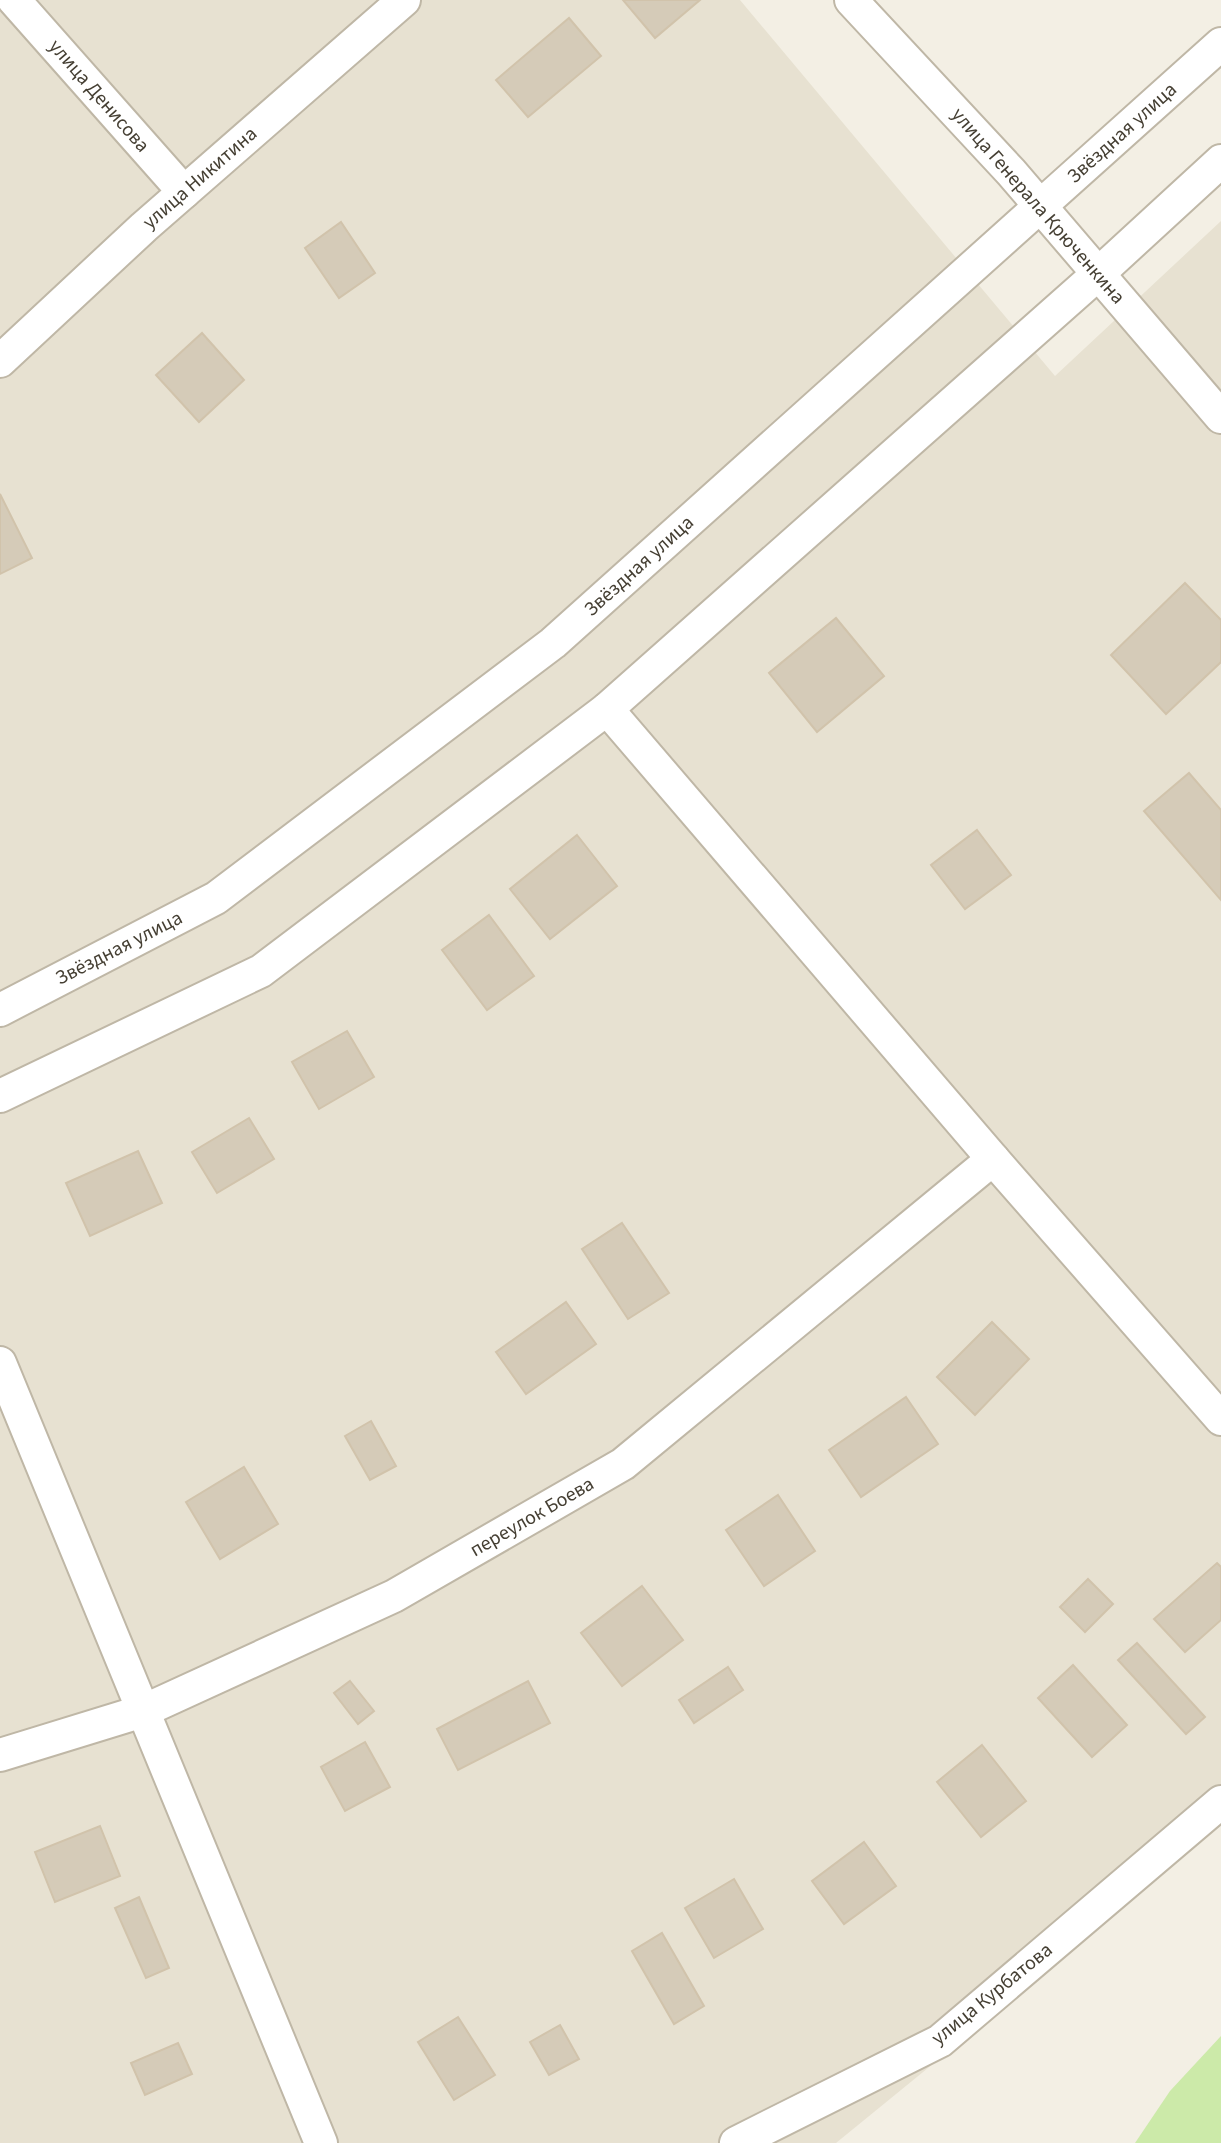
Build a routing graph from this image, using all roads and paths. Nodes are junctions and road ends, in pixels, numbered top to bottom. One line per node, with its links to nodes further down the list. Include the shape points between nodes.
1 (14, 0): 6 (street, улица Денисова)
2 (404, 0): 6 (street, улица Никитина)
3 (851, 0): 7 (street, улица Генерала Крюченкина)
4 (1221, 44): 7 (street, Звёздная улица)
5 (1221, 161): 8 (street)
6 (184, 192): 9 (street, улица Никитина)
7 (1040, 206): 8 (street, улица Генерала Крюченкина); 12 (street, Звёздная улица, via 553,643 216,898)
8 (1098, 274): 10 (street, улица Генерала Крюченкина); 11 (street)
9 (0, 361)
10 (1221, 417)
11 (607, 709): 13 (street, via 261,971); 14 (street)
12 (0, 1010)
13 (0, 1096)
14 (993, 1159): 16 (street); 17 (street, переулок Боева, via 623,1464 394,1596)
15 (0, 1363): 17 (street)
16 (1221, 1419)
17 (143, 1711): 18 (street, переулок Боева); 20 (street)
18 (0, 1755)
19 (1221, 1802): 21 (street, улица Курбатова, via 940,2041)
20 (321, 2143)
21 (736, 2143)

